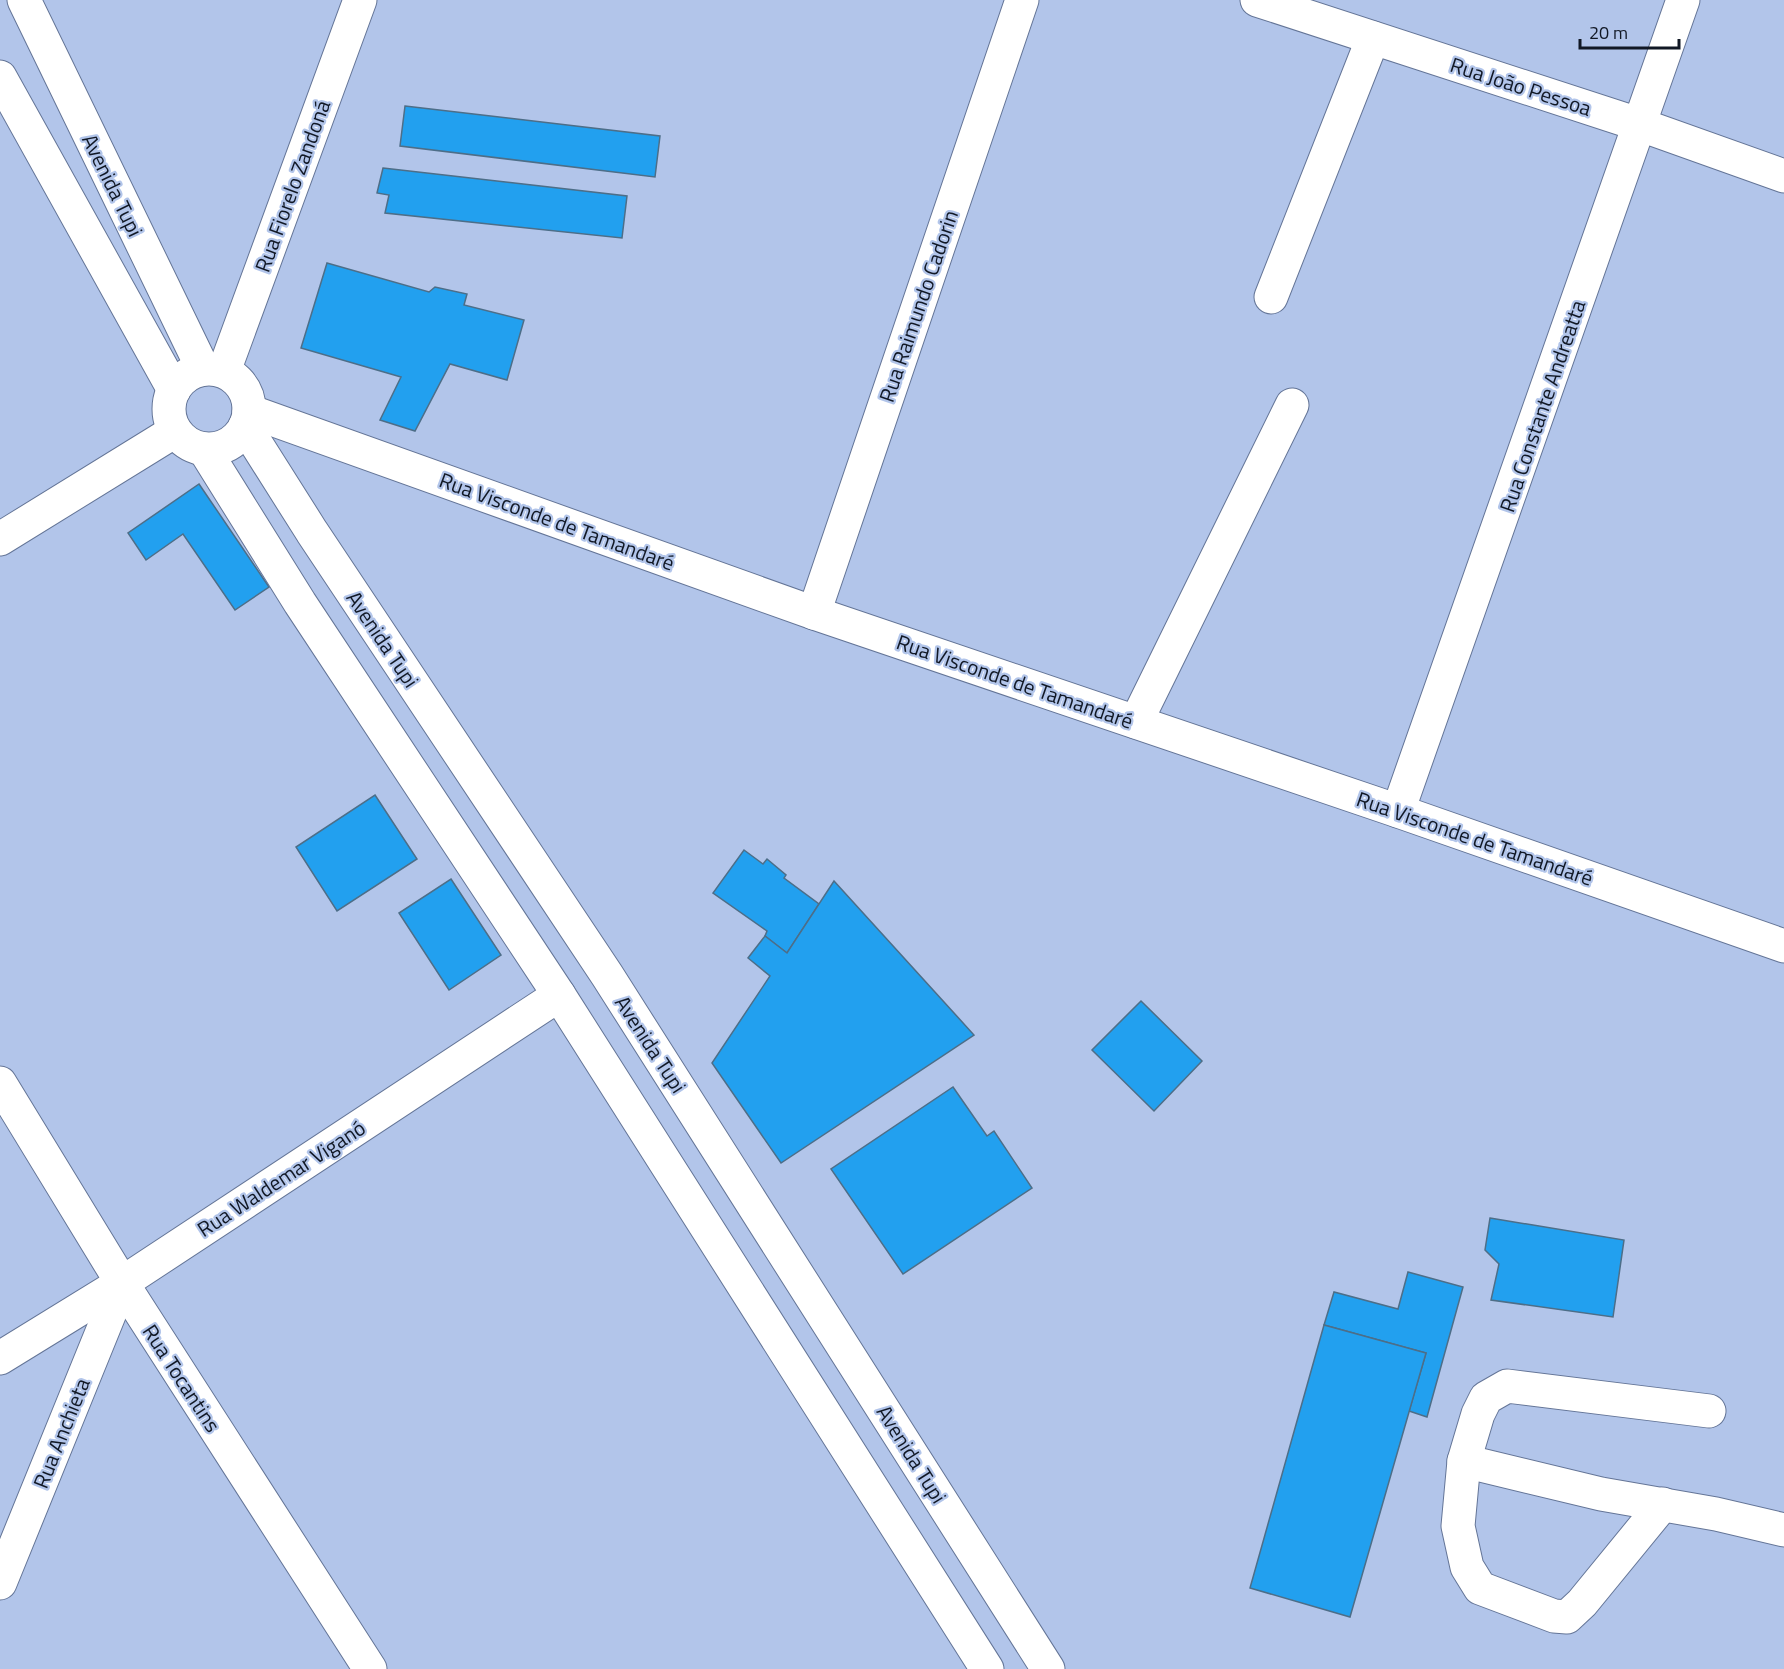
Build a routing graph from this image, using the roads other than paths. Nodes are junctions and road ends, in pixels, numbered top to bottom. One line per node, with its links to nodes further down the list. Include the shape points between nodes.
1 (24, 0): 11 (street, Avenida Tupi)
2 (360, 0): 11 (street, Rua Fiorelo Zandoná)
3 (1022, 0): 18 (street, Rua Raimundo Cadorin)
4 (1257, 0): 6 (street, Rua João Pessoa)
5 (1683, 0): 8 (street, Rua Constante Andreatta)
6 (1373, 38): 8 (street, Rua João Pessoa); 10 (street)
7 (0, 77): 12 (street, Avenida Tupi)
8 (1641, 125): 9 (street, Rua João Pessoa); 20 (street, Rua Constante Andreatta)
9 (1784, 176)
10 (1271, 297)
11 (214, 370): 12 (street, via 186,376); 14 (street, via 235,378 243,388 248,399)
12 (174, 390): 15 (street, via 169,404)
13 (1292, 405): 19 (street)
14 (247, 418): 16 (street, via 238,436 228,444); 18 (street, Rua Visconde de Tamandaré); 33 (street, Avenida Tupi, via 312,532 607,975)
15 (175, 431): 16 (street, via 187,443); 17 (street)
16 (204, 449): 22 (street, via 300,603)
17 (0, 539)
18 (814, 613): 19 (street, Rua Visconde de Tamandaré)
19 (1136, 722): 20 (street, Rua Visconde de Tamandaré)
20 (1398, 811): 21 (street, Rua Visconde de Tamandaré)
21 (1784, 946)
22 (559, 995): 24 (street, Rua Waldemar Viganó); 32 (street)
23 (0, 1083): 24 (street, Rua Tocantins)
24 (122, 1283): 25 (street, Rua Waldemar Viganó); 30 (street, Rua Anchieta); 31 (street, Rua Tocantins)
25 (0, 1358)
26 (1709, 1411): 27 (street, via 1507,1386 1486,1398)
27 (1464, 1461): 28 (street, via 1601,1494); 28 (street, via 1458,1526 1467,1567 1480,1588 1554,1616 1567,1617 1582,1604)
28 (1663, 1504): 29 (street)
29 (1784, 1530)
30 (0, 1583)
31 (369, 1669)
32 (987, 1669)
33 (1048, 1669)

